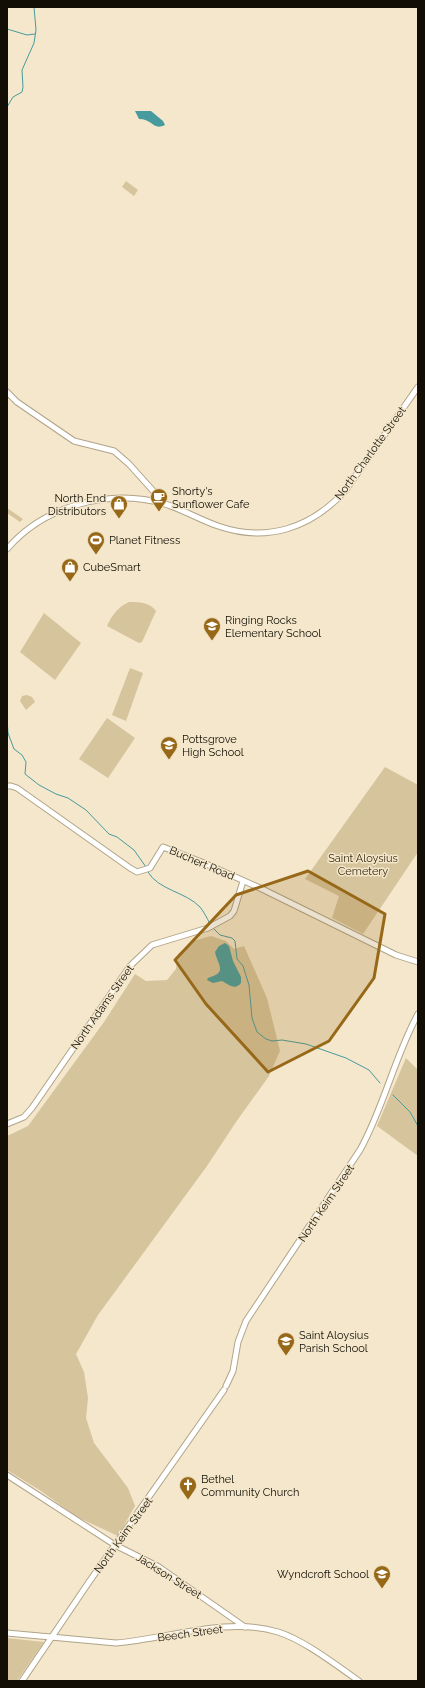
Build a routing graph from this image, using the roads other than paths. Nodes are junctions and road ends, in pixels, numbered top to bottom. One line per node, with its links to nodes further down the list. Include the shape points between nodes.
1 (418, 387): 3 (street, North Charlotte Street, via 345,491 323,512 298,525 269,533 242,532 219,527)
2 (7, 392): 3 (street, via 17,402 74,441 110,449 120,456)
3 (164, 504): 4 (street, North Charlotte Street, via 138,498 120,498 76,504 37,523)
4 (7, 549)
5 (7, 786): 6 (street, Buchert Road, via 17,788 137,872 147,869 164,847)
6 (243, 881): 7 (street, Buchert Road, via 396,955); 9 (street, North Adams Street, via 234,911 230,916 208,928 152,945 130,966 32,1108 24,1117)
7 (418, 962)
8 (418, 1014): 11 (street, North Keim Street, via 360,1150 246,1321 238,1342 233,1371 225,1388)
9 (7, 1124)
10 (7, 1475): 11 (street, Jackson Street)
11 (115, 1545): 12 (street, Jackson Street, via 159,1567); 16 (street, North Keim Street)
12 (227, 1615): 13 (street); 14 (street, Jackson Street)
13 (231, 1627): 14 (street, Beech Street); 16 (street, Beech Street, via 116,1643)
14 (245, 1627): 18 (street, Beech Street, via 280,1632)
15 (7, 1633): 16 (street, Beech Street)
16 (52, 1637): 17 (street, North Keim Street)
17 (22, 1681)
18 (359, 1681)

